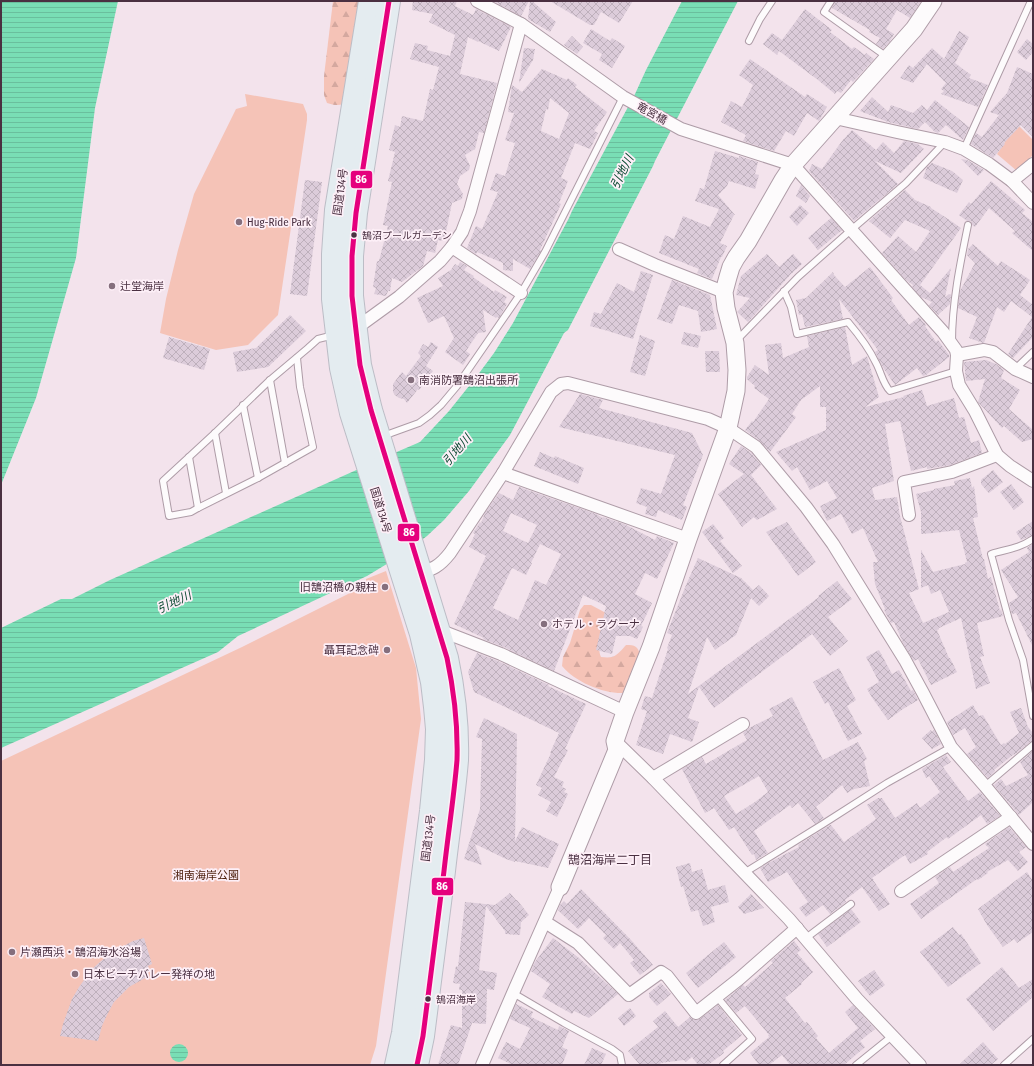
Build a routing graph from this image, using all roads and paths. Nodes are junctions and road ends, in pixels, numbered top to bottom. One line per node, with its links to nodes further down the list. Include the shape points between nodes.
1 (370, 1): 26 (highway, 国道134号, via 336,210 333,299)
2 (390, 1): 26 (highway, 国道134号, via 356,213 352,290)
3 (477, 1): 8 (street, 竜宮橋)
4 (772, 1): 9 (lane)
5 (831, 1): 10 (lane, via 824,12)
6 (933, 1): 10 (street, via 914,29)
7 (1031, 2): 14 (lane)
8 (521, 24): 11 (street, 竜宮橋); 21 (street, via 470,211 462,232)
9 (749, 41)
10 (888, 58): 12 (street)
11 (626, 98): 16 (street, 竜宮橋, via 681,129); 25 (lane)
12 (835, 118): 13 (street); 16 (street)
13 (944, 142): 14 (street); 20 (lane, via 906,183)
14 (964, 150): 17 (street)
15 (1033, 164): 17 (street)
16 (793, 165): 20 (street); 23 (street, via 731,267)
17 (1012, 181): 18 (street)
18 (1033, 202)
19 (968, 226): 28 (lane, via 954,305 952,327)
20 (851, 230): 24 (lane); 28 (street, via 943,332)
21 (452, 247): 25 (street); 26 (street, via 440,261 399,296)
22 (619, 250): 23 (street)
23 (724, 292): 27 (street)
24 (784, 292): 27 (lane); 32 (lane, via 791,307 797,334 848,322 867,347 890,391)
25 (522, 293): 38 (lane, via 441,405)
26 (346, 332): 30 (lane, via 318,339); 38 (highway, 国道134号, via 360,365 371,410); 38 (highway, 国道134号, via 341,368 351,413)
27 (734, 343): 36 (street, via 736,391)
28 (955, 350): 31 (street, via 993,352); 32 (street)
29 (1033, 352): 31 (lane)
30 (297, 358): 34 (lane); 41 (lane, via 300,388 313,447)
31 (1015, 369): 33 (street)
32 (956, 371): 39 (street, via 959,385)
33 (1033, 378)
34 (270, 380): 35 (lane); 41 (lane)
35 (243, 406): 37 (lane); 43 (lane)
36 (728, 428): 42 (street, via 708,419 568,383 561,384 551,392); 48 (street); 57 (street, via 756,447 833,544 905,660)
37 (215, 433): 40 (lane); 45 (lane)
38 (377, 452): 50 (highway, 国道134号)
39 (997, 455): 44 (street); 47 (street, via 952,472 904,482)
40 (189, 457): 46 (lane); 46 (lane, via 163,481 169,516)
41 (285, 463): 43 (lane)
42 (503, 473): 48 (street); 50 (street, via 443,562 438,566)
43 (258, 478): 45 (lane)
44 (1033, 481)
45 (226, 493): 46 (lane)
46 (198, 508)
47 (909, 515)
48 (688, 539): 52 (street, via 651,647)
49 (1033, 539): 53 (lane, via 1016,548 991,554 1023,660)
50 (410, 568): 51 (highway, 国道134号); 62 (highway, 国道134号, via 432,682 437,729)
51 (439, 630): 52 (street, via 501,654); 62 (highway, 国道134号, via 455,702 457,759 452,812)
52 (625, 712): 55 (street)
53 (1033, 716)
54 (742, 724): 58 (street)
55 (615, 741): 58 (street); 64 (street, via 617,750)
56 (1033, 745): 59 (lane)
57 (951, 747): 59 (street); 63 (lane, via 887,783)
58 (653, 778): 63 (street)
59 (985, 786): 60 (street)
60 (1011, 817): 61 (street); 65 (street)
61 (1033, 844)
62 (434, 867): 66 (highway, 国道134号)
63 (744, 873): 69 (street)
64 (560, 887): 68 (street)
65 (900, 891)
66 (430, 897): 75 (highway, 国道134号); 76 (highway, 国道134号, via 423,1036)
67 (851, 904): 70 (lane)
68 (545, 922): 71 (street); 72 (street, via 578,943 628,995 661,972 696,1013)
69 (797, 928): 70 (street); 72 (street)
70 (806, 938): 73 (street)
71 (513, 993): 77 (street); 78 (lane, via 612,1049 620,1055)
72 (717, 997): 79 (lane, via 752,1039)
73 (892, 1036): 80 (lane); 81 (street)
74 (1033, 1039): 82 (lane)
75 (396, 1065)
76 (417, 1065)
77 (482, 1065)
78 (622, 1065)
79 (723, 1065)
80 (856, 1065)
81 (920, 1065)
82 (1004, 1065)

